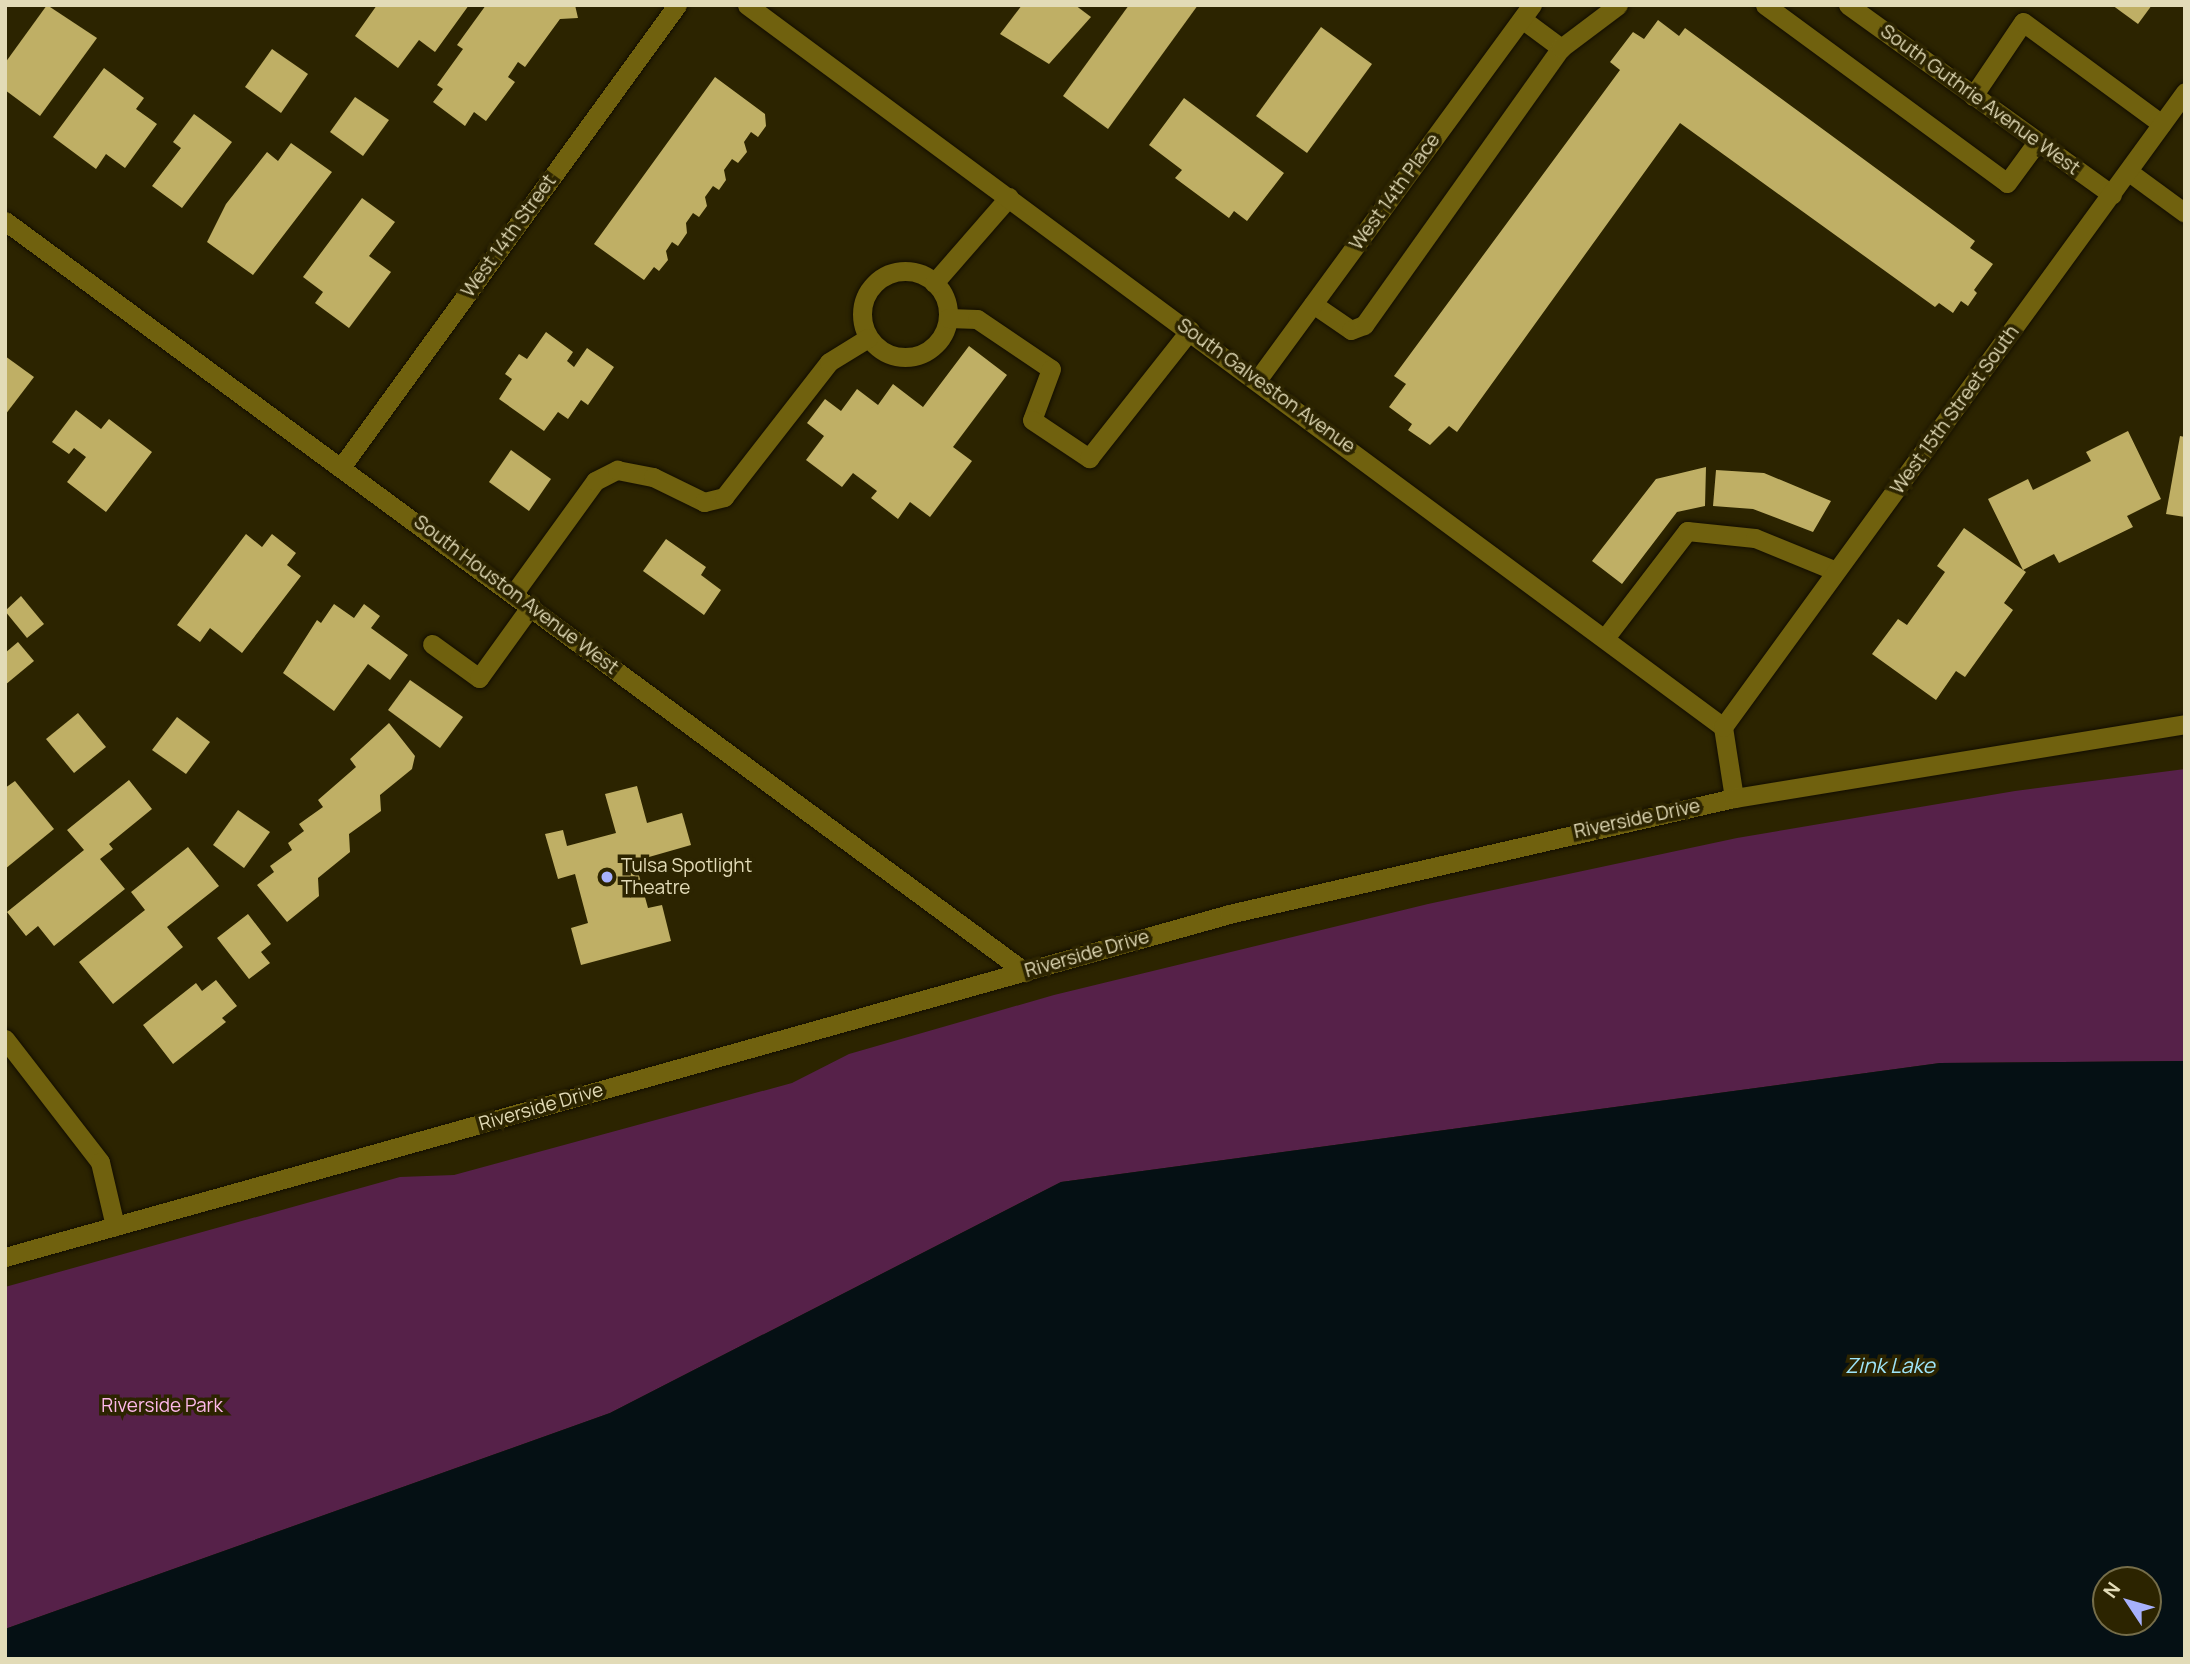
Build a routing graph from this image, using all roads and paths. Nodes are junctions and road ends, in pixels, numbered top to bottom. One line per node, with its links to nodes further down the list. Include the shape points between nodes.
1 (677, 5): 23 (street, West 14th Street)
2 (747, 5): 14 (street, South Galveston Avenue)
3 (1618, 5): 7 (street)
4 (1765, 5): 11 (street, via 2007,183)
5 (1848, 5): 9 (street, South Guthrie Avenue West)
6 (1527, 12): 7 (street); 18 (street, West 14th Place)
7 (1561, 48): 18 (street, via 1364,325 1351,330)
8 (2185, 92): 10 (street, West 15th Street South)
9 (1973, 96): 10 (street, via 2023,22); 11 (street, South Guthrie Avenue West)
10 (2162, 124): 12 (street, West 15th Street South)
11 (2037, 142): 13 (street, South Guthrie Avenue West)
12 (2129, 172): 13 (street, West 15th Street South); 15 (street)
13 (2112, 195): 24 (street, West 15th Street South)
14 (1009, 197): 17 (street); 20 (street, South Galveston Avenue)
15 (2185, 213)
16 (5, 221): 23 (street, South Houston Avenue West)
17 (934, 283): 19 (street, via 944,297); 21 (street, via 918,272 902,270 875,282 861,309)
18 (1313, 304): 22 (street, West 14th Place)
19 (948, 318): 20 (street, via 977,319 1051,369 1032,420 1089,458); 21 (street, via 934,346 922,354 892,356)
20 (1190, 330): 22 (street, South Galveston Avenue)
21 (868, 338): 25 (street, via 829,362 724,497 704,502 653,477 617,470 595,481)
22 (1258, 379): 27 (street, South Galveston Avenue)
23 (342, 466): 25 (street, South Houston Avenue West)
24 (1836, 571): 27 (street, via 1755,538 1687,531); 30 (street, West 15th Street South)
25 (514, 593): 26 (street, South Houston Avenue West)
26 (531, 606): 28 (street, via 479,678); 32 (street, South Houston Avenue West)
27 (1605, 638): 30 (street, South Galveston Avenue)
28 (432, 644)
29 (2185, 724): 31 (street, Riverside Drive)
30 (1723, 727): 31 (street)
31 (1734, 798): 32 (street, Riverside Drive, via 1229,914)
32 (1026, 972): 34 (street, Riverside Drive)
33 (5, 1039): 34 (street, via 100,1162)
34 (115, 1226): 35 (street, Riverside Drive)
35 (5, 1257)

